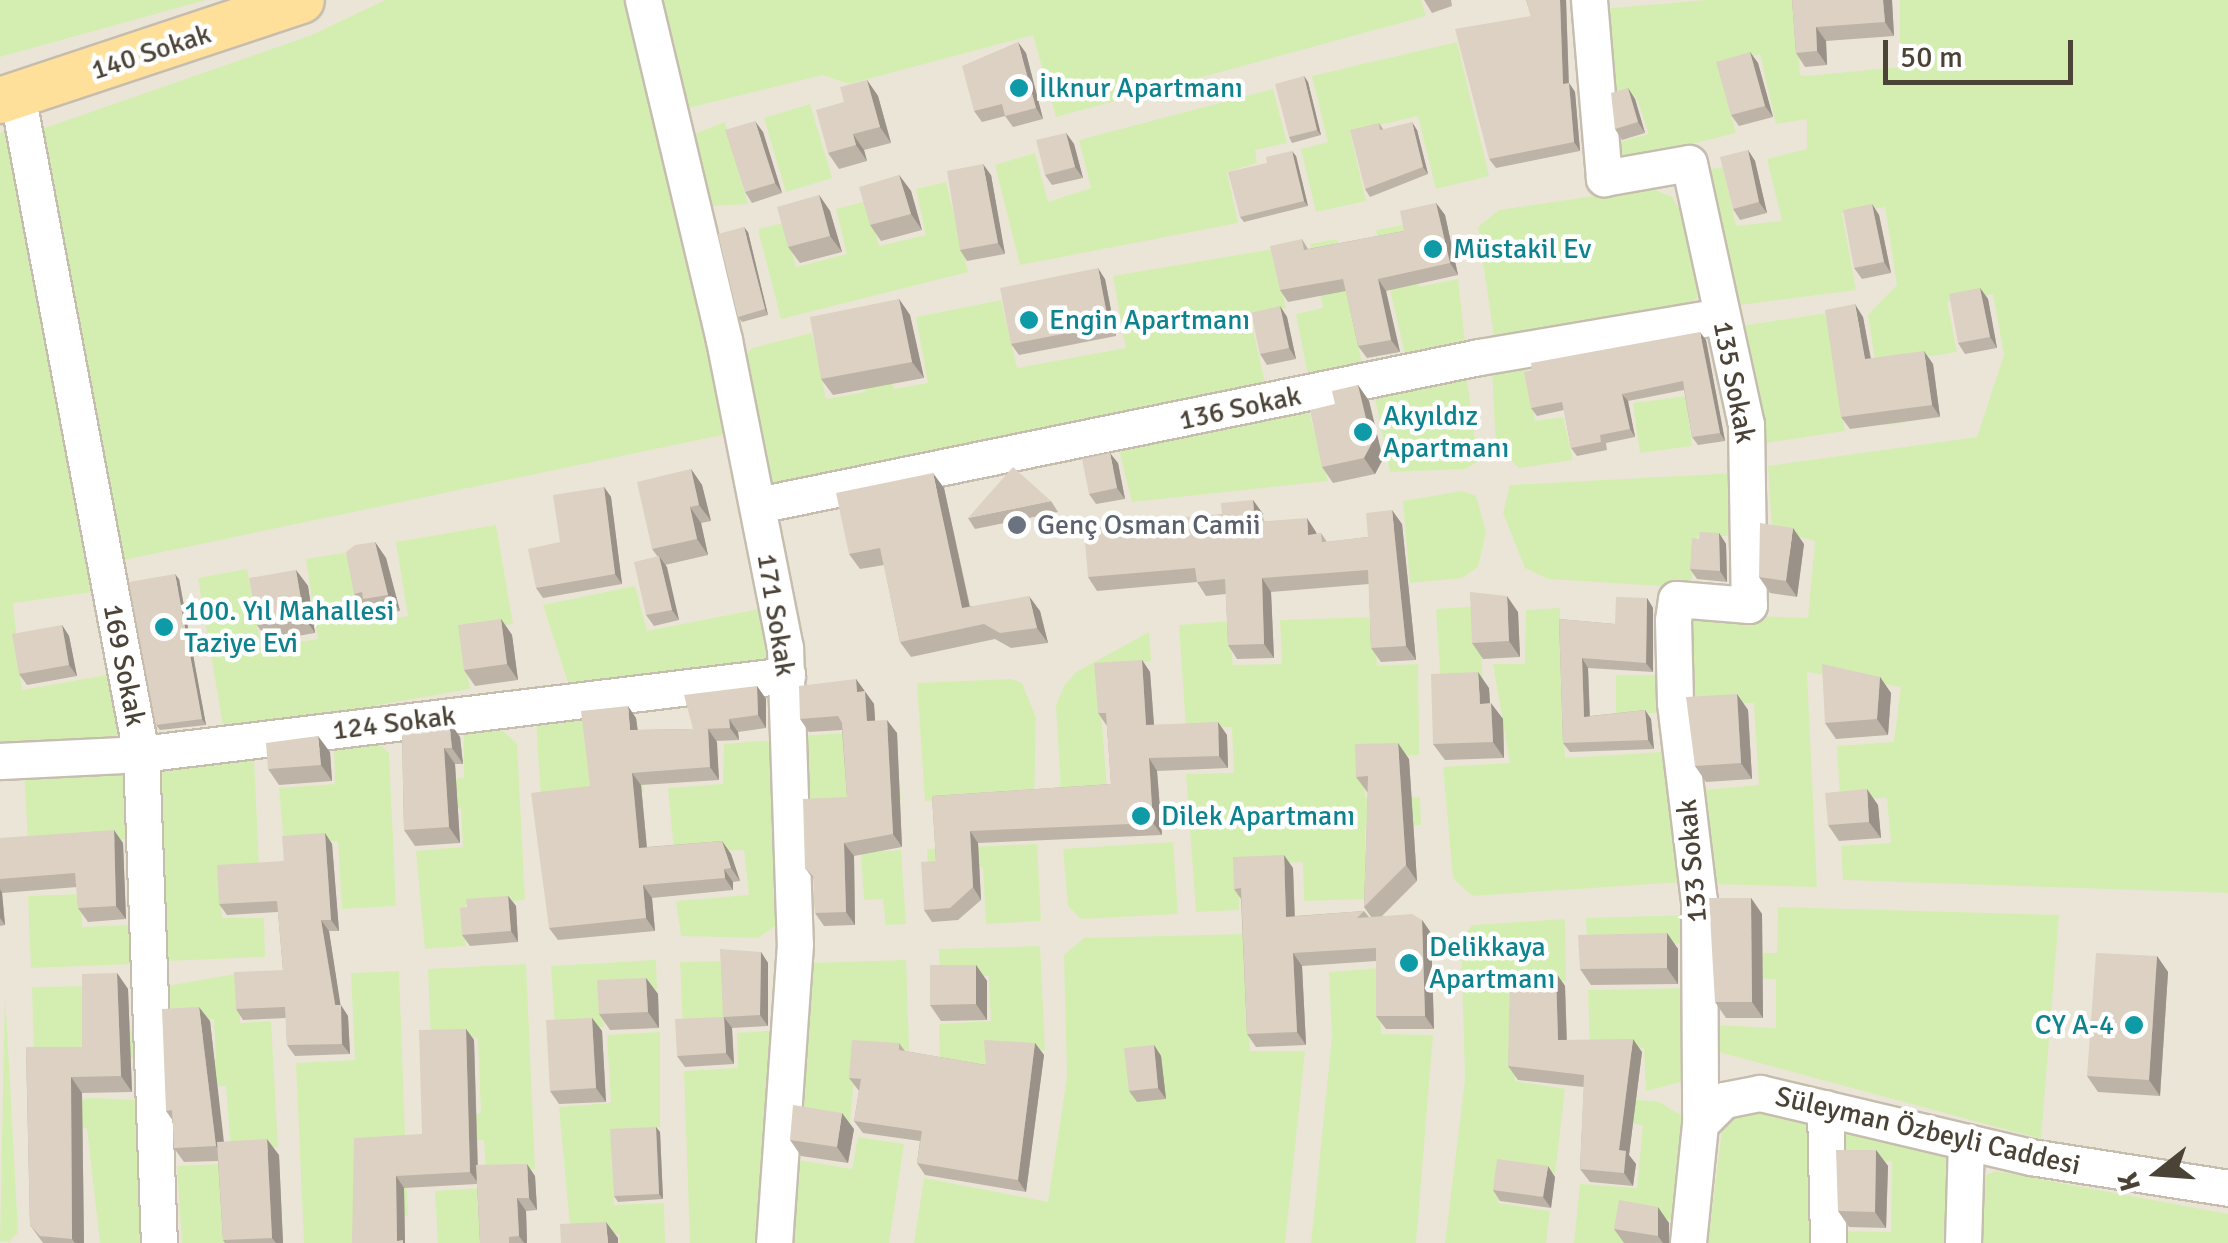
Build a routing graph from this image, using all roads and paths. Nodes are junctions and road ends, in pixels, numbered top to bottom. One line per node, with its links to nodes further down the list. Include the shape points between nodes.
1 (301, 0): 4 (main road, 140 Sokak)
2 (643, 0): 6 (street, 171 Sokak)
3 (1589, 0): 5 (street, 135 Sokak, via 1604,178 1689,163)
4 (9, 97): 9 (street, 169 Sokak)
5 (1722, 316): 6 (street, 136 Sokak, via 1479,357); 7 (street, 135 Sokak, via 1746,424 1749,605)
6 (758, 505): 8 (street, 171 Sokak)
7 (1676, 599): 12 (street, 133 Sokak, via 1675,703 1699,900)
8 (787, 675): 9 (street, 124 Sokak); 16 (street, 171 Sokak, via 795,944)
9 (141, 754): 10 (street, 124 Sokak); 15 (street, 169 Sokak)
10 (0, 761)
11 (1825, 1108): 12 (street, Süleyman Özbeyli Caddesi, via 1739,1094 1714,1106); 13 (street, Süleyman Özbeyli Caddesi); 18 (street)
12 (1700, 1124): 17 (street, 133 Sokak)
13 (1966, 1143): 14 (street, Süleyman Özbeyli Caddesi); 19 (street)
14 (2228, 1188)
15 (159, 1243)
16 (774, 1243)
17 (1688, 1243)
18 (1828, 1243)
19 (1963, 1243)

